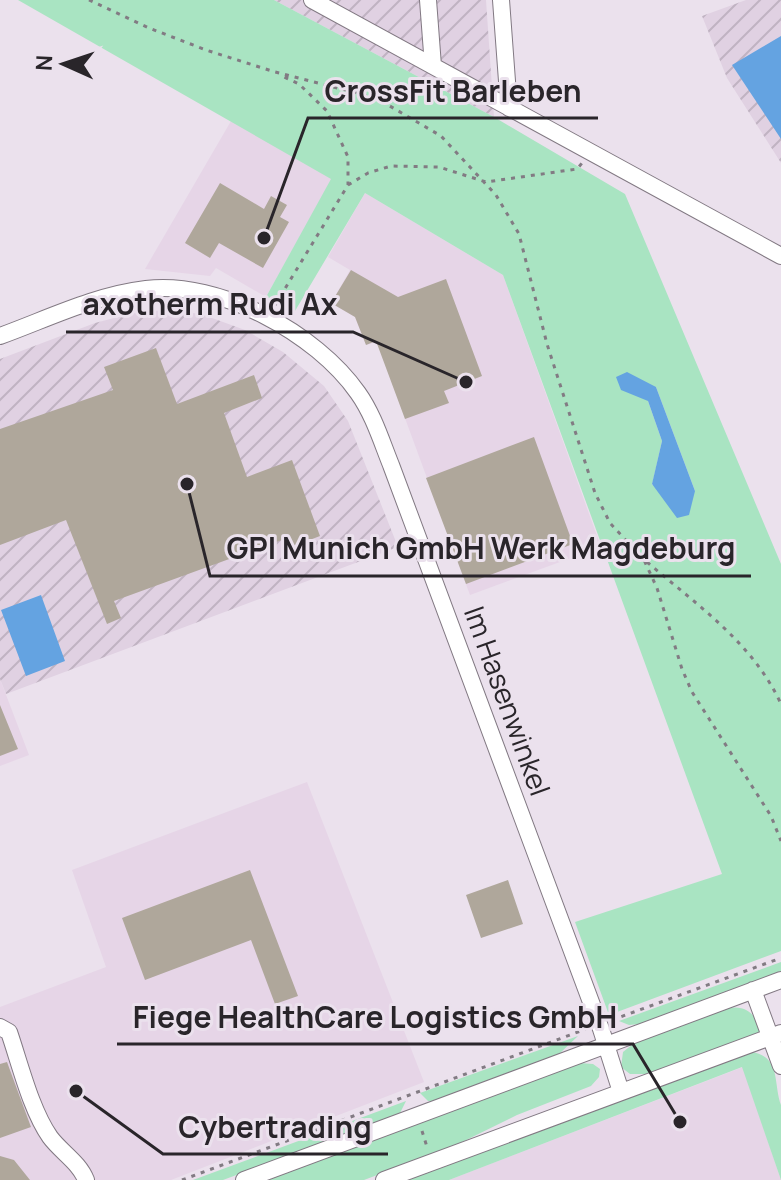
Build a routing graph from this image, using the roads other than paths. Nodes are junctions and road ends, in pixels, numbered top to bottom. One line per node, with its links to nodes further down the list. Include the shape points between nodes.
1 (312, 0): 5 (street)
2 (349, 0): 5 (street)
3 (501, 0): 7 (street)
4 (429, 12): 6 (street)
5 (350, 21): 6 (street)
6 (433, 66): 7 (street)
7 (509, 108): 8 (street)
8 (781, 256)
9 (0, 336): 14 (street, Im Hasenwinkel, via 149,288 206,292 266,318 337,367 374,423)
10 (781, 980): 11 (street)
11 (753, 990): 13 (street); 14 (street)
12 (0, 1027): 17 (street, via 9,1032 49,1136)
13 (776, 1035): 15 (street); 16 (street)
14 (606, 1045): 16 (street, Im Hasenwinkel); 18 (street)
15 (781, 1066)
16 (621, 1092): 19 (street)
17 (86, 1180)
18 (244, 1180)
19 (384, 1180)

